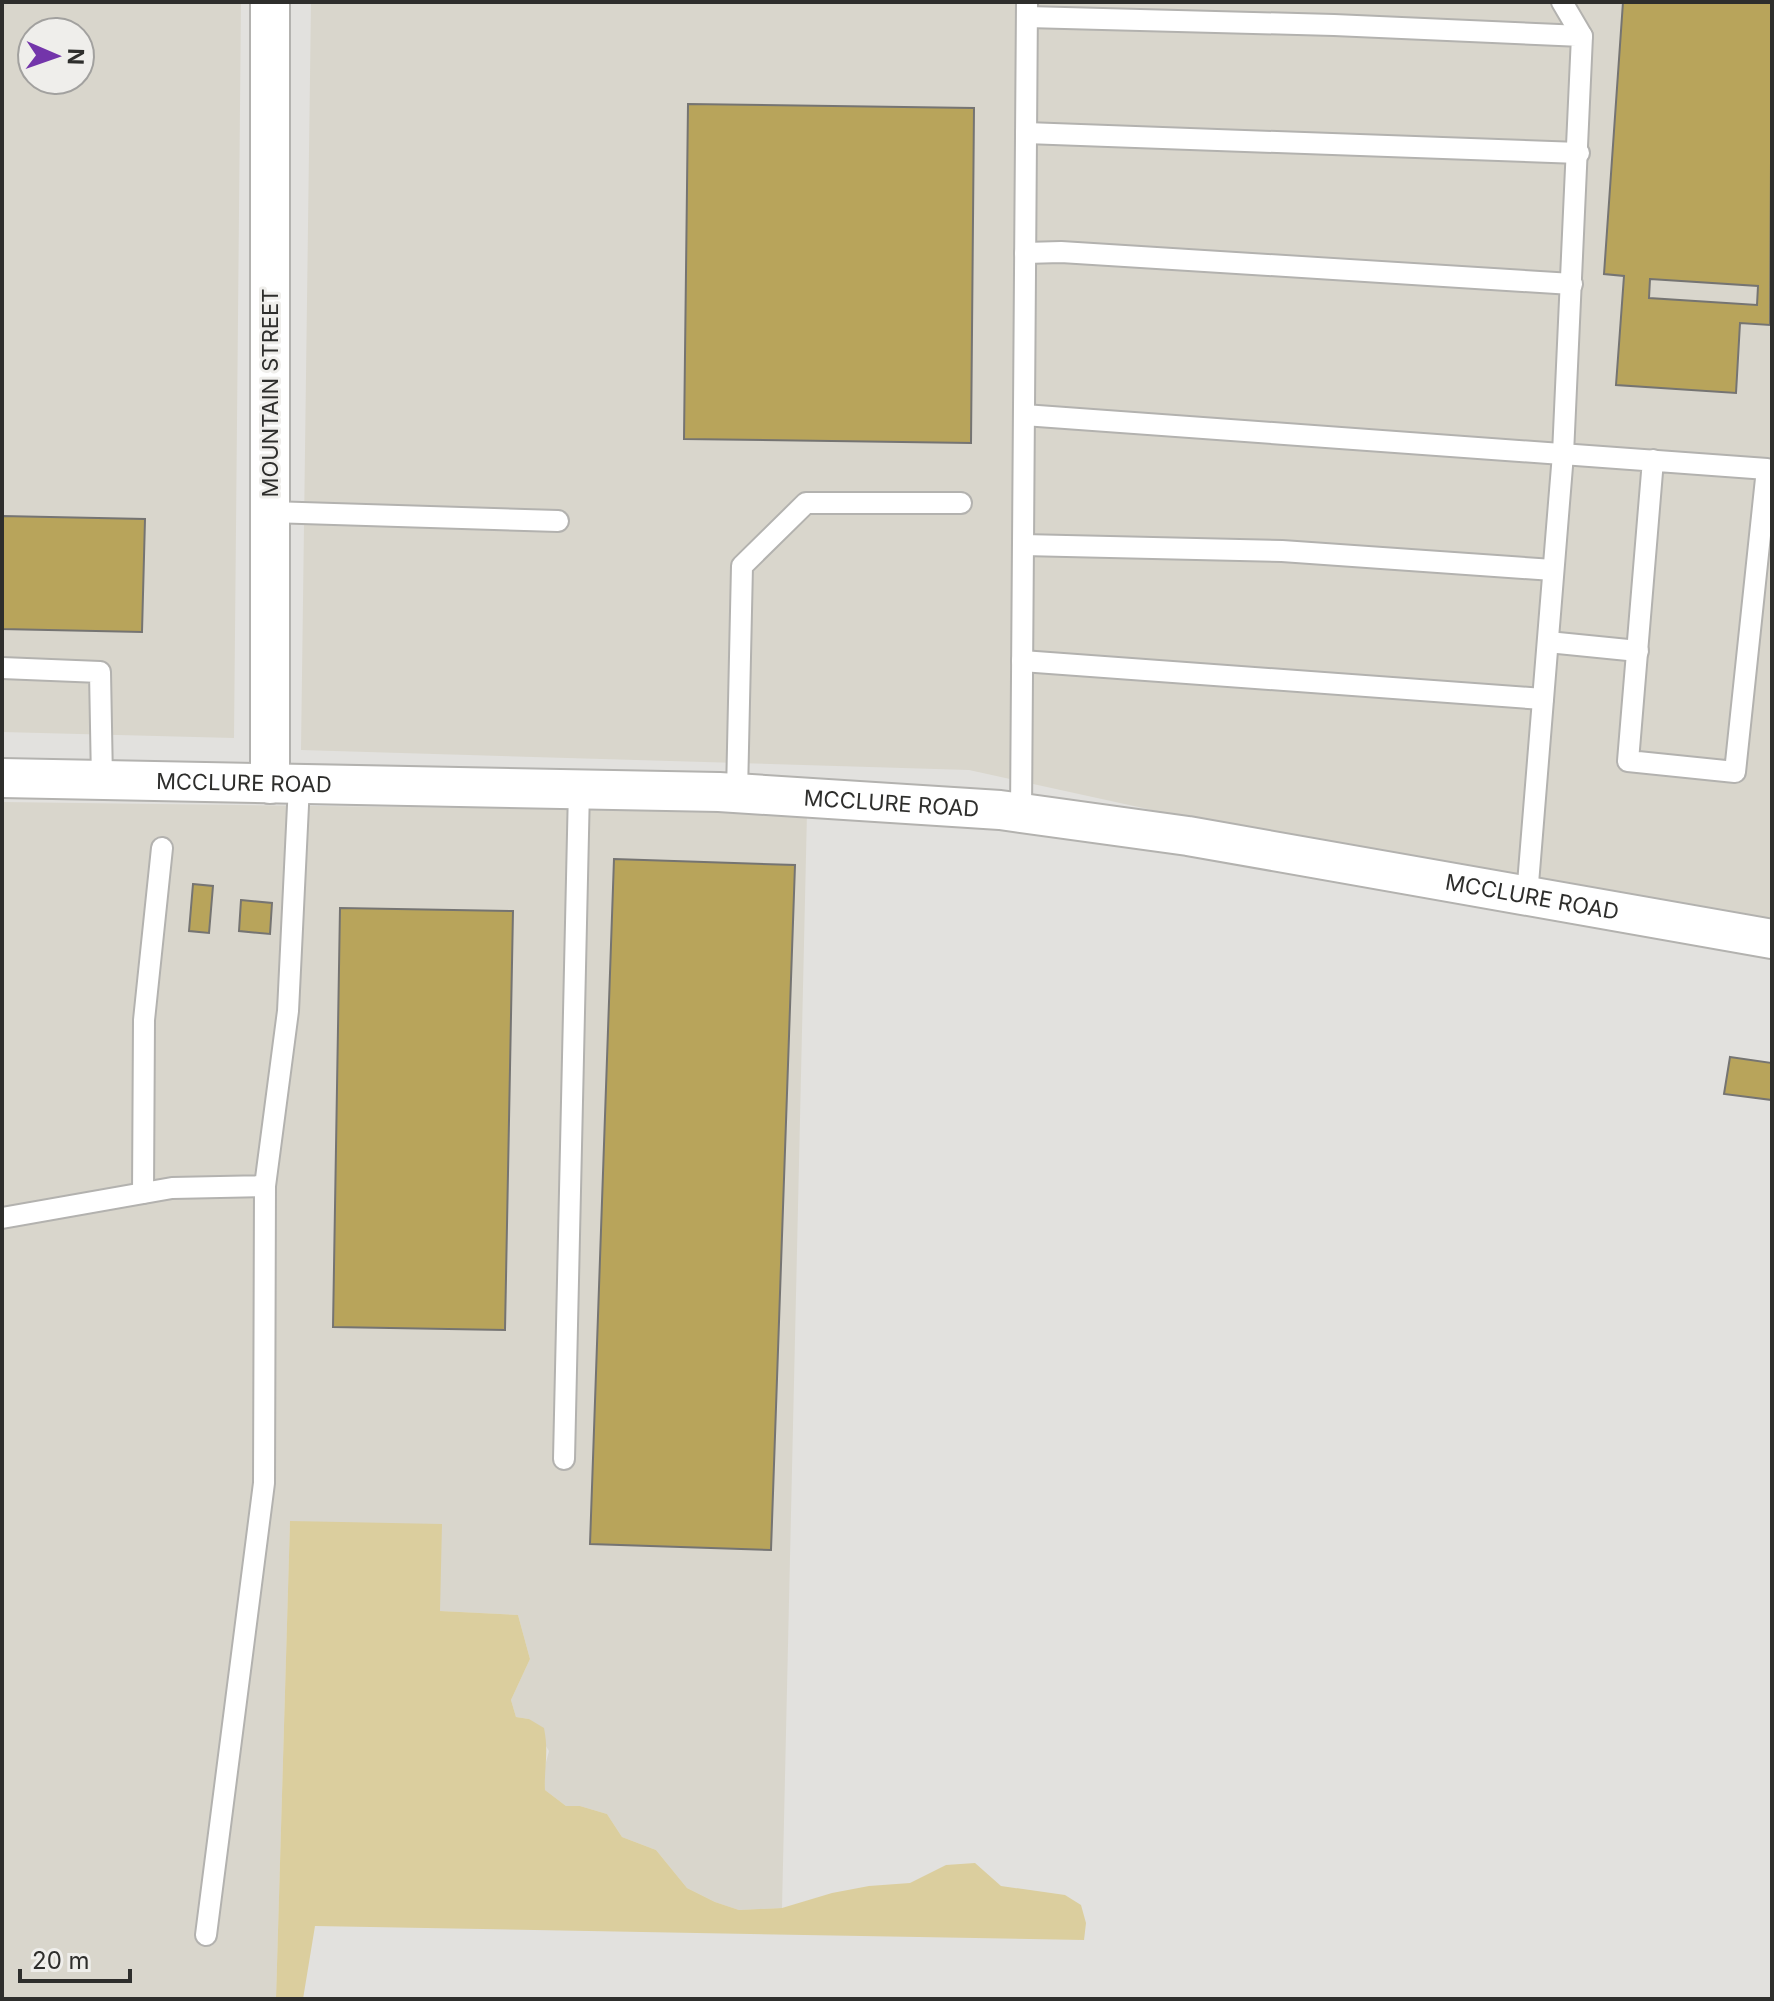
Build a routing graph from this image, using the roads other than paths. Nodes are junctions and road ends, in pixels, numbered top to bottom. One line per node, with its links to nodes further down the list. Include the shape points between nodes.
1 (270, 2): 13 (street, MOUNTAIN STREET)
2 (1562, 2): 4 (lane)
3 (1027, 9): 4 (lane); 5 (lane)
4 (1582, 36): 6 (lane)
5 (1026, 133): 6 (lane); 7 (lane)
6 (1579, 153): 8 (lane)
7 (1025, 253): 8 (lane); 9 (lane)
8 (1572, 284): 10 (lane)
9 (1024, 415): 10 (lane); 15 (lane)
10 (1563, 454): 11 (lane); 16 (lane)
11 (1653, 460): 18 (lane); 18 (lane, via 1767,469 1735,772 1628,761)
12 (961, 503): 26 (lane, via 806,503 742,566)
13 (270, 512): 14 (lane); 24 (street, MOUNTAIN STREET)
14 (558, 521)
15 (1023, 545): 16 (lane, via 1282,551); 19 (lane)
16 (1553, 570): 17 (lane)
17 (1548, 642): 18 (lane); 21 (lane)
18 (1638, 651)
19 (1022, 661): 21 (lane); 27 (lane)
20 (2, 668): 23 (lane, via 100,672)
21 (1543, 699): 29 (lane)
22 (2, 778): 23 (street, MCCLURE ROAD)
23 (102, 780): 24 (street, MCCLURE ROAD)
24 (284, 784): 25 (street, MCCLURE ROAD); 31 (lane, via 288,1011)
25 (579, 789): 26 (street, MCCLURE ROAD); 34 (lane)
26 (737, 793): 27 (street, MCCLURE ROAD)
27 (1021, 813): 29 (street, MCCLURE ROAD, via 1188,836)
28 (162, 848): 32 (lane, via 144,1020)
29 (1527, 896): 30 (street, MCCLURE ROAD)
30 (1772, 939)
31 (265, 1186): 32 (lane); 35 (lane, via 264,1483)
32 (143, 1193): 33 (lane)
33 (2, 1218)
34 (564, 1459)
35 (206, 1935)

